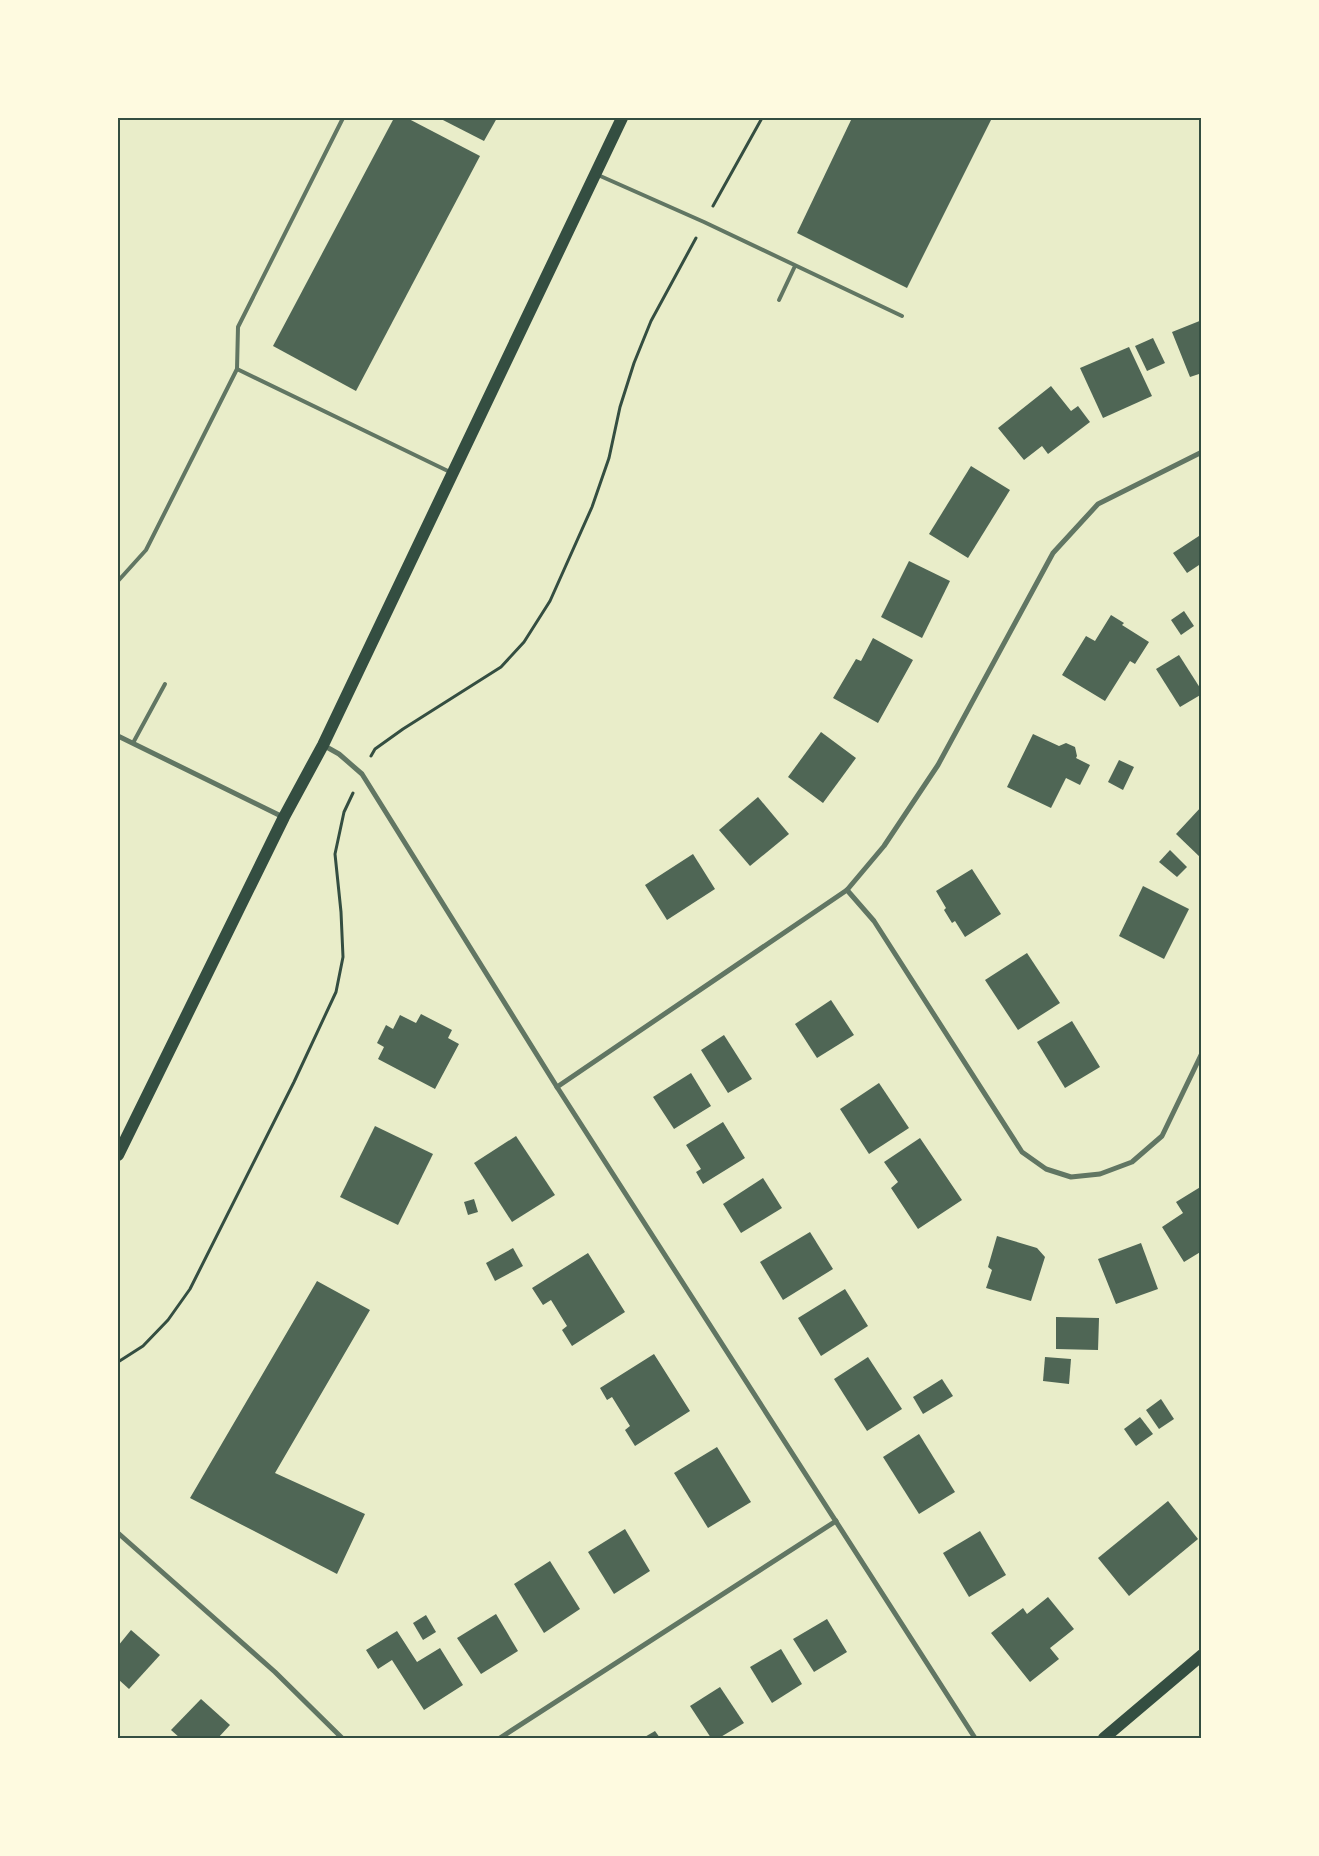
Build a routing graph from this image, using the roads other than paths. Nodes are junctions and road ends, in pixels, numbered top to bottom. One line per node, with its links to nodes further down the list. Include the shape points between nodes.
1 (343, 118): 7 (lane, via 238,327)
2 (622, 118): 3 (main road)
3 (594, 173): 4 (lane); 9 (main road)
4 (795, 266): 5 (lane); 6 (lane)
5 (778, 300)
6 (902, 316)
7 (237, 369): 9 (lane); 10 (lane, via 146,550)
8 (1202, 452): 16 (street, via 1098,504 1053,553 938,766 884,846)
9 (452, 472): 14 (main road)
10 (118, 581)
11 (165, 684): 13 (lane)
12 (118, 736): 13 (street)
13 (134, 743): 15 (street)
14 (323, 744): 15 (main road); 18 (street, via 362,774)
15 (284, 817): 19 (main road)
16 (847, 890): 17 (street, via 874,921 1022,1152 1046,1169 1071,1177 1100,1174 1132,1162 1162,1136); 18 (street)
17 (1202, 1053)
18 (557, 1087): 20 (street)
19 (118, 1155)
20 (836, 1521): 24 (street); 25 (street)
21 (118, 1533): 23 (street, via 275,1672)
22 (1202, 1655): 26 (main road)
23 (342, 1738)
24 (500, 1738)
25 (975, 1738)
26 (1104, 1738)

